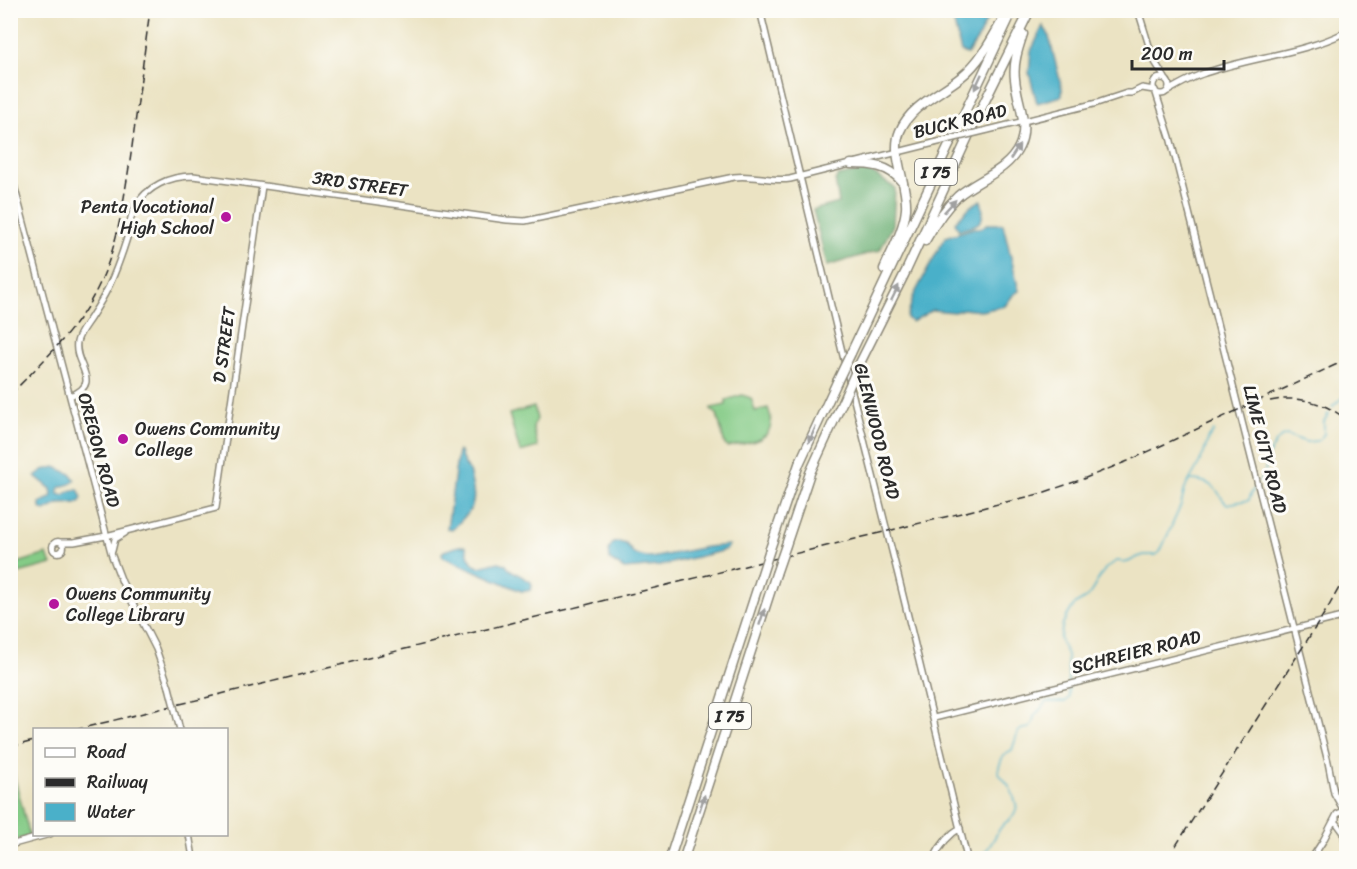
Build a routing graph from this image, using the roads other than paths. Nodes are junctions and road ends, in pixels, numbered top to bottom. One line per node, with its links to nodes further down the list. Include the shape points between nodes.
1 (760, 10): 19 (street, GLENWOOD ROAD)
2 (1008, 10): 16 (highway, via 990,42 963,76 908,117 897,140)
3 (1013, 10): 23 (highway, I 75, one-way to 23)
4 (1030, 10): 15 (highway, via 1015,64); 22 (highway, I 75)
5 (1138, 10): 7 (street)
6 (1347, 32): 9 (street, via 1320,44)
7 (1156, 64): 8 (street); 10 (street)
8 (1166, 79): 9 (street); 10 (street); 12 (street, via 1170,86)
9 (1188, 79): 12 (street)
10 (1155, 80): 11 (street); 13 (street, BUCK ROAD)
11 (1154, 90): 12 (street); 13 (street, BUCK ROAD, via 1142,88); 14 (street, LIME CITY ROAD)
12 (1166, 92): 14 (street, LIME CITY ROAD)
13 (1128, 93): 15 (street, BUCK ROAD)
14 (1161, 107): 30 (street, LIME CITY ROAD)
15 (1024, 121): 16 (street, BUCK ROAD, bridge); 22 (highway, one-way to 15, via 950,204 1013,158 1022,141)
16 (897, 152): 17 (street, BUCK ROAD); 21 (highway)
17 (851, 164): 19 (street, BUCK ROAD); 21 (highway, via 880,166 898,177)
18 (10, 171): 24 (street, OREGON ROAD)
19 (800, 177): 20 (street, 3RD STREET, via 778,181 734,177 525,221); 31 (street, GLENWOOD ROAD)
20 (262, 186): 24 (street, 3RD STREET, via 193,176 169,179 144,195 134,209 111,283 78,339 86,383 79,393); 25 (street, D STREET, via 216,508)
21 (904, 187): 23 (highway, via 906,208 901,228)
22 (906, 272): 48 (highway, I 75, one-way to 22, bridge, via 810,473)
23 (859, 334): 47 (highway, I 75, one-way to 47, bridge, via 799,464)
24 (70, 396): 26 (street, OREGON ROAD)
25 (129, 530): 26 (street); 28 (street, via 115,539)
26 (106, 536): 27 (street); 28 (street, OREGON ROAD)
27 (62, 545)
28 (111, 553): 32 (street, OREGON ROAD, bridge, via 156,649)
29 (1347, 616): 30 (street, SCHREIER ROAD)
30 (1294, 629): 31 (street, SCHREIER ROAD); 33 (street, LIME CITY ROAD)
31 (934, 718): 37 (street, GLENWOOD ROAD)
32 (180, 728)
33 (1337, 800): 34 (street, LIME CITY ROAD); 35 (street, LIME CITY ROAD)
34 (1346, 808): 35 (street)
35 (1336, 815): 36 (street, via 1336,822); 41 (street)
36 (1343, 826): 41 (street, via 1333,829); 44 (street)
37 (960, 828): 45 (street, GLENWOOD ROAD); 49 (street, via 943,842)
38 (1347, 832): 43 (street)
39 (42, 836): 42 (street)
40 (189, 836): 46 (street)
41 (1323, 841): 50 (street)
42 (10, 844)
43 (1347, 845)
44 (1347, 850)
45 (967, 856)
46 (193, 858)
47 (670, 858)
48 (684, 858)
49 (934, 858)
50 (1312, 858)

